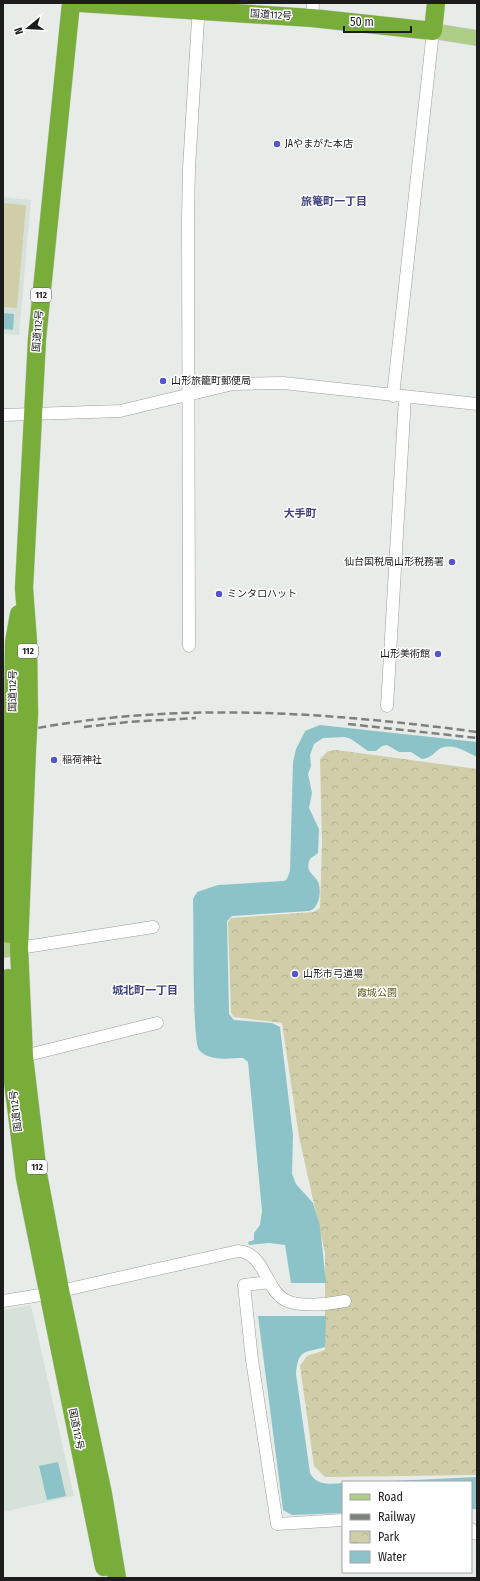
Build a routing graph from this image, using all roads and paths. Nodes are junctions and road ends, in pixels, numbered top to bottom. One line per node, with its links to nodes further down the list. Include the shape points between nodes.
1 (71, 3): 12 (highway, 国道112号 / 112, via 37,339)
2 (81, 3): 4 (highway, 国道112号)
3 (436, 3): 6 (highway)
4 (199, 7): 5 (highway, 国道112号); 8 (street, via 189,168)
5 (312, 11): 6 (highway, 国道112号)
6 (433, 31): 7 (main road); 9 (street)
7 (477, 38)
8 (188, 395): 9 (street, via 233,384 283,383); 12 (street, via 120,411); 14 (street)
9 (393, 396): 10 (street)
10 (405, 397): 11 (street); 15 (street)
11 (477, 404)
12 (33, 413): 13 (street); 17 (highway, 国道112号 / 112, bridge, via 24,588 28,642 21,715)
13 (3, 415)
14 (189, 646)
15 (387, 706)
16 (153, 927): 17 (street)
17 (10, 949): 19 (highway, 国道112号 / 112); 21 (highway, 国道112号 / 112, via 10,1058 24,1178)
18 (157, 1023): 19 (street)
19 (24, 1056): 21 (highway, 国道112号 / 112)
20 (270, 1282): 21 (street, via 252,1255 238,1251); 23 (street, via 288,1301 323,1304); 24 (street, via 244,1285 252,1360 277,1524)
21 (53, 1292): 22 (street); 25 (highway, 国道112号 / 112, via 71,1402); 26 (highway, 国道112号 / 112, via 103,1494)
22 (3, 1301)
23 (345, 1301)
24 (342, 1520)
25 (106, 1578)
26 (117, 1578)

